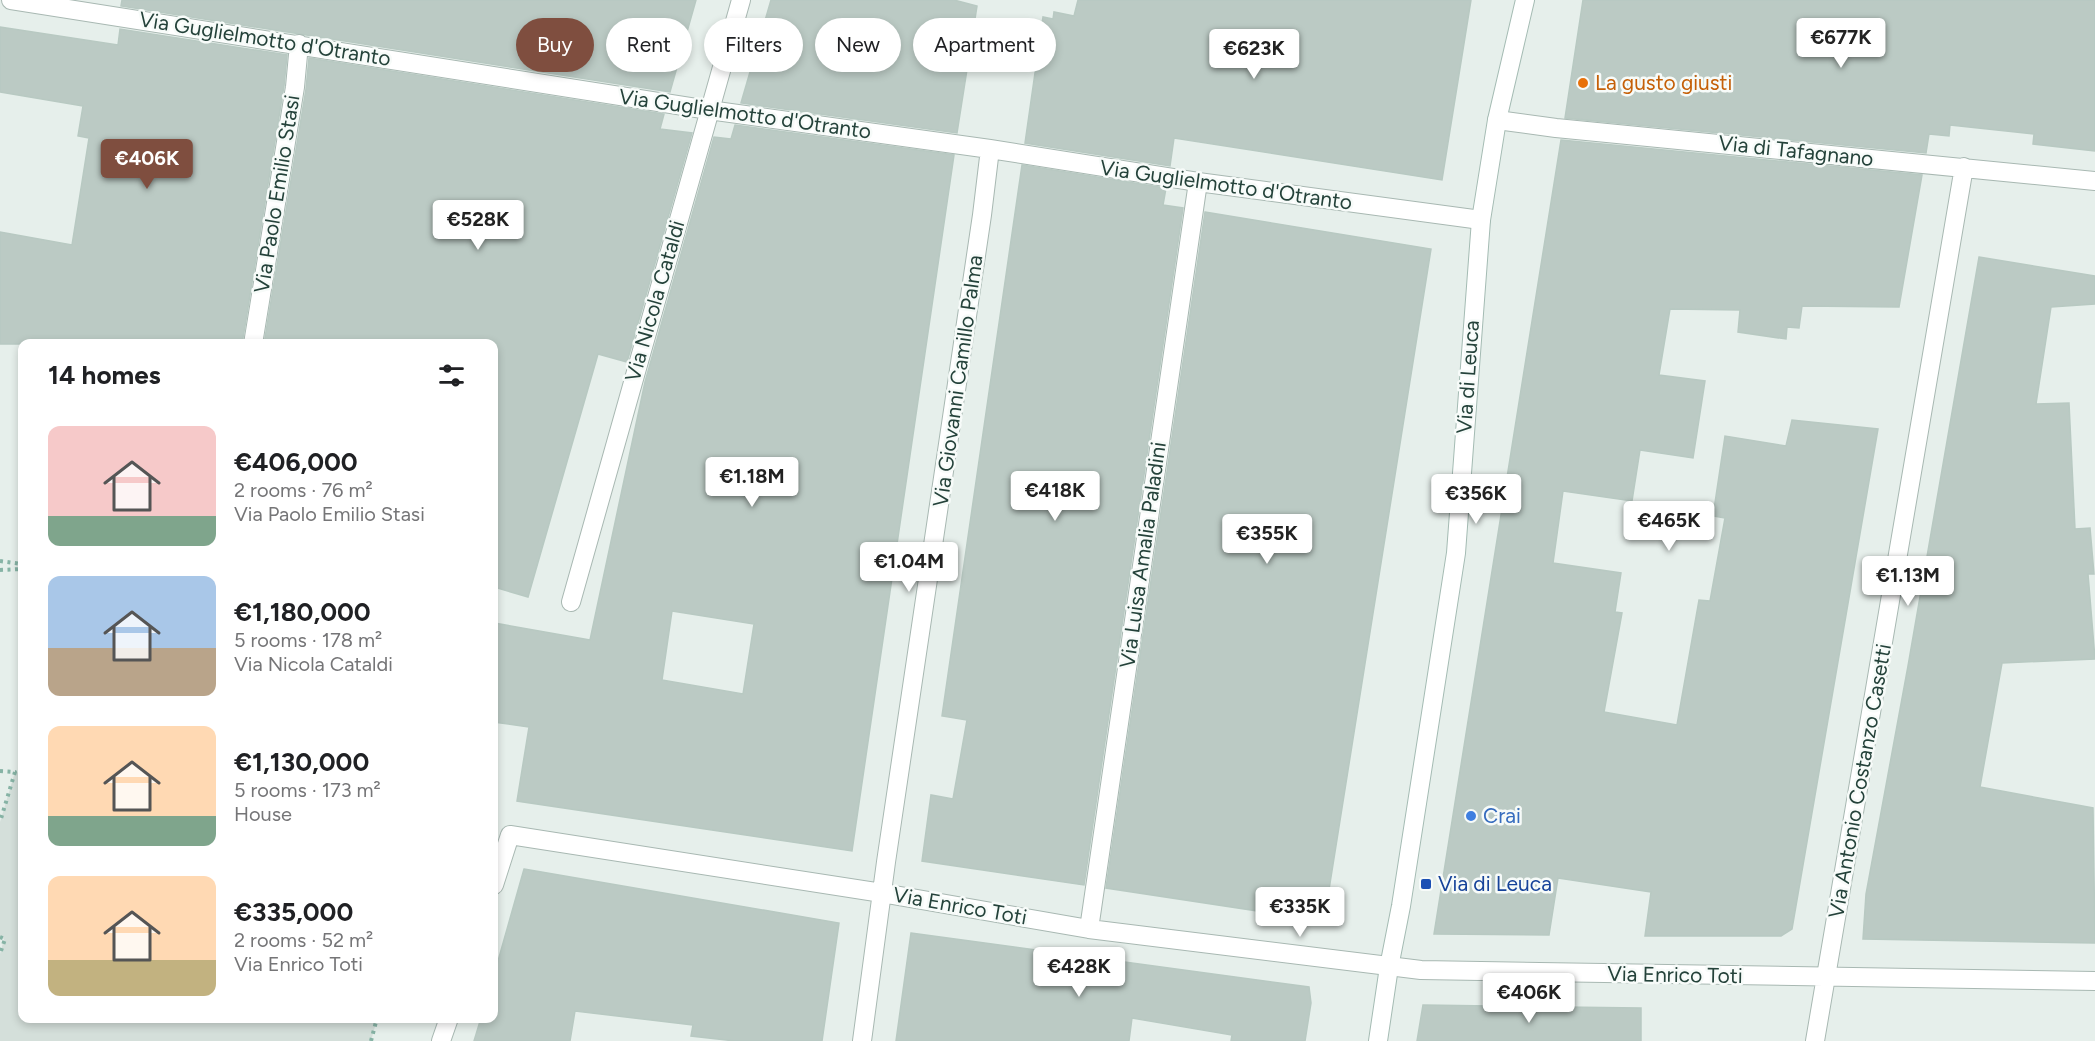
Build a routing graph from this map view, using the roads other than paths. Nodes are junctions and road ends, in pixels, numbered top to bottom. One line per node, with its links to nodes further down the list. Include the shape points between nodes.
1 (11, 0): 4 (street, Via Guglielmotto d'Otranto)
2 (741, 0): 5 (street, Via Nicola Cataldi)
3 (1525, 0): 6 (street, Via di Leuca)
4 (299, 44): 5 (street, Via Guglielmotto d'Otranto); 12 (street, Via Paolo Emilio Stasi)
5 (709, 110): 7 (street, Via Guglielmotto d'Otranto); 13 (street, Via Nicola Cataldi)
6 (1497, 120): 8 (street, Via di Tafagnano); 11 (street, Via di Leuca)
7 (990, 149): 10 (street, Via Guglielmotto d'Otranto); 15 (street, Via Giovanni Camillo Palma)
8 (1964, 167): 9 (street, Via di Tafagnano); 18 (street, Via Antonio Costanzo Casetti)
9 (2095, 181)
10 (1198, 182): 11 (street, Via Guglielmotto d'Otranto); 16 (street, Via Luisa Amalia Paladini)
11 (1481, 220): 17 (street, Via di Leuca, via 1456,553)
12 (254, 339)
13 (571, 602)
14 (498, 872): 15 (street, Via Enrico Toti, via 510,835)
15 (882, 893): 16 (street, Via Enrico Toti); 22 (street, Via Giovanni Camillo Palma)
16 (1089, 929): 17 (street, Via Enrico Toti)
17 (1389, 967): 18 (street, Via Enrico Toti, via 1444,972); 23 (street, Via di Leuca)
18 (1827, 977): 19 (street, Via Enrico Toti); 24 (street, Via Antonio Costanzo Casetti)
19 (2095, 981)
20 (447, 1023): 21 (street)
21 (441, 1041)
22 (862, 1041)
23 (1378, 1041)
24 (1815, 1041)

